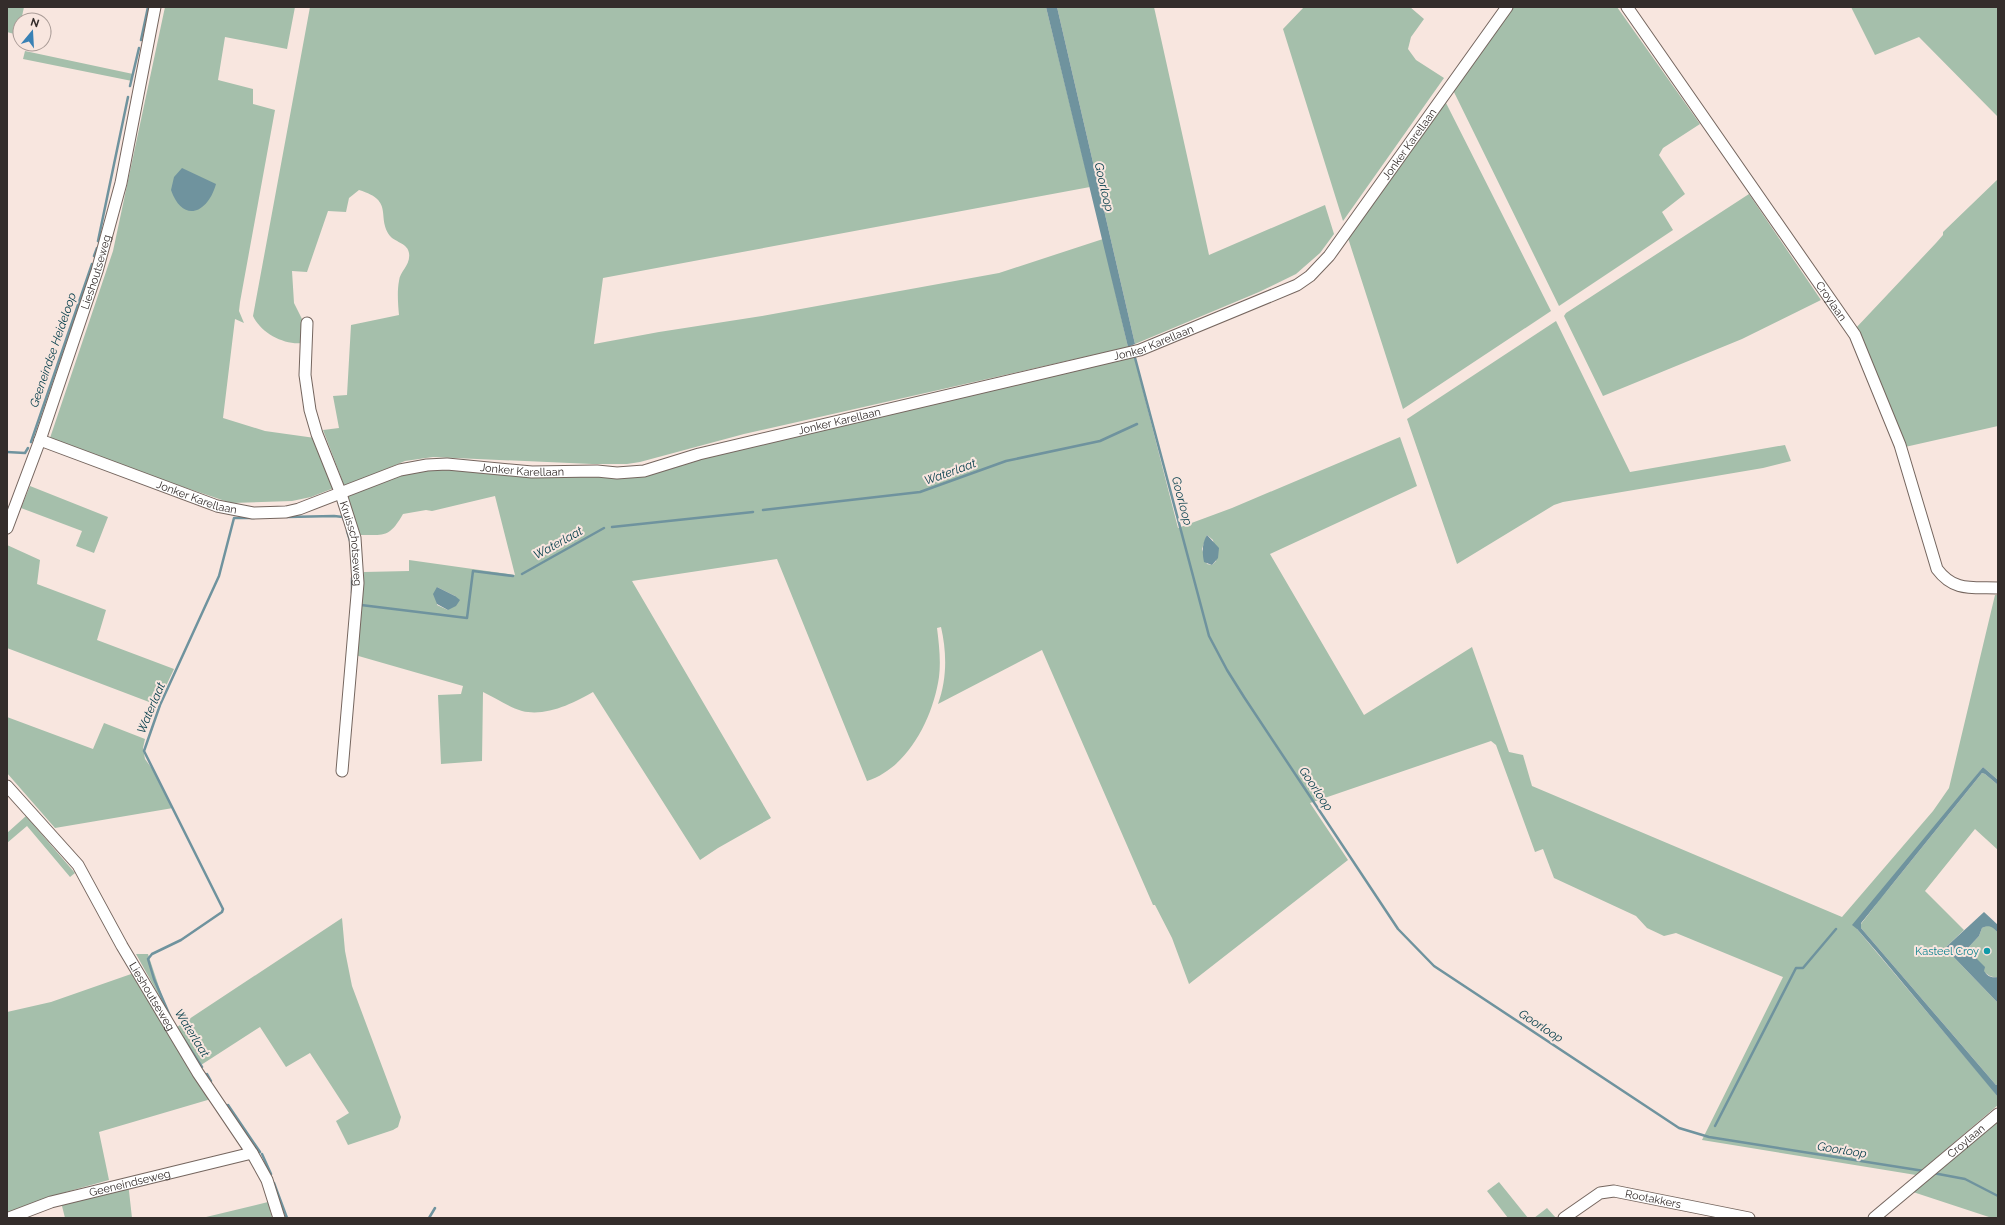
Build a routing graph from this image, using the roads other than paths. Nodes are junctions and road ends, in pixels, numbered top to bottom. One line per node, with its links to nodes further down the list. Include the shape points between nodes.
1 (155, 7): 5 (street, Lieshoutseweg, via 121,183 97,271)
2 (1507, 7): 6 (street, Jonker Karellaan, via 1329,256 1310,276 1297,284 1140,350 699,454 644,471 532,472 447,464 427,465 400,470)
3 (1627, 7): 8 (street, Croylaan, via 1855,335 1900,445 1937,569 1945,579 1958,587)
4 (308, 323): 6 (street, Kruisschotseweg, via 305,375 310,410)
5 (40, 440): 6 (street, Jonker Karellaan, via 217,506 238,511 286,512); 7 (street, Lieshoutseweg)
6 (341, 494): 9 (street, Kruisschotseweg, via 355,538 358,583)
7 (7, 528)
8 (1998, 588)
9 (342, 771)
10 (7, 786): 12 (street, Lieshoutseweg, via 78,865 126,953 198,1072)
11 (1998, 1114): 17 (street, Croylaan)
12 (252, 1153): 13 (street, Geeneindseweg, via 51,1202); 14 (street, Lieshoutseweg, via 267,1180)
13 (9, 1218)
14 (279, 1218)
15 (1564, 1218): 16 (street, Rootakkers, via 1600,1193 1614,1191)
16 (1749, 1218)
17 (1874, 1218)

